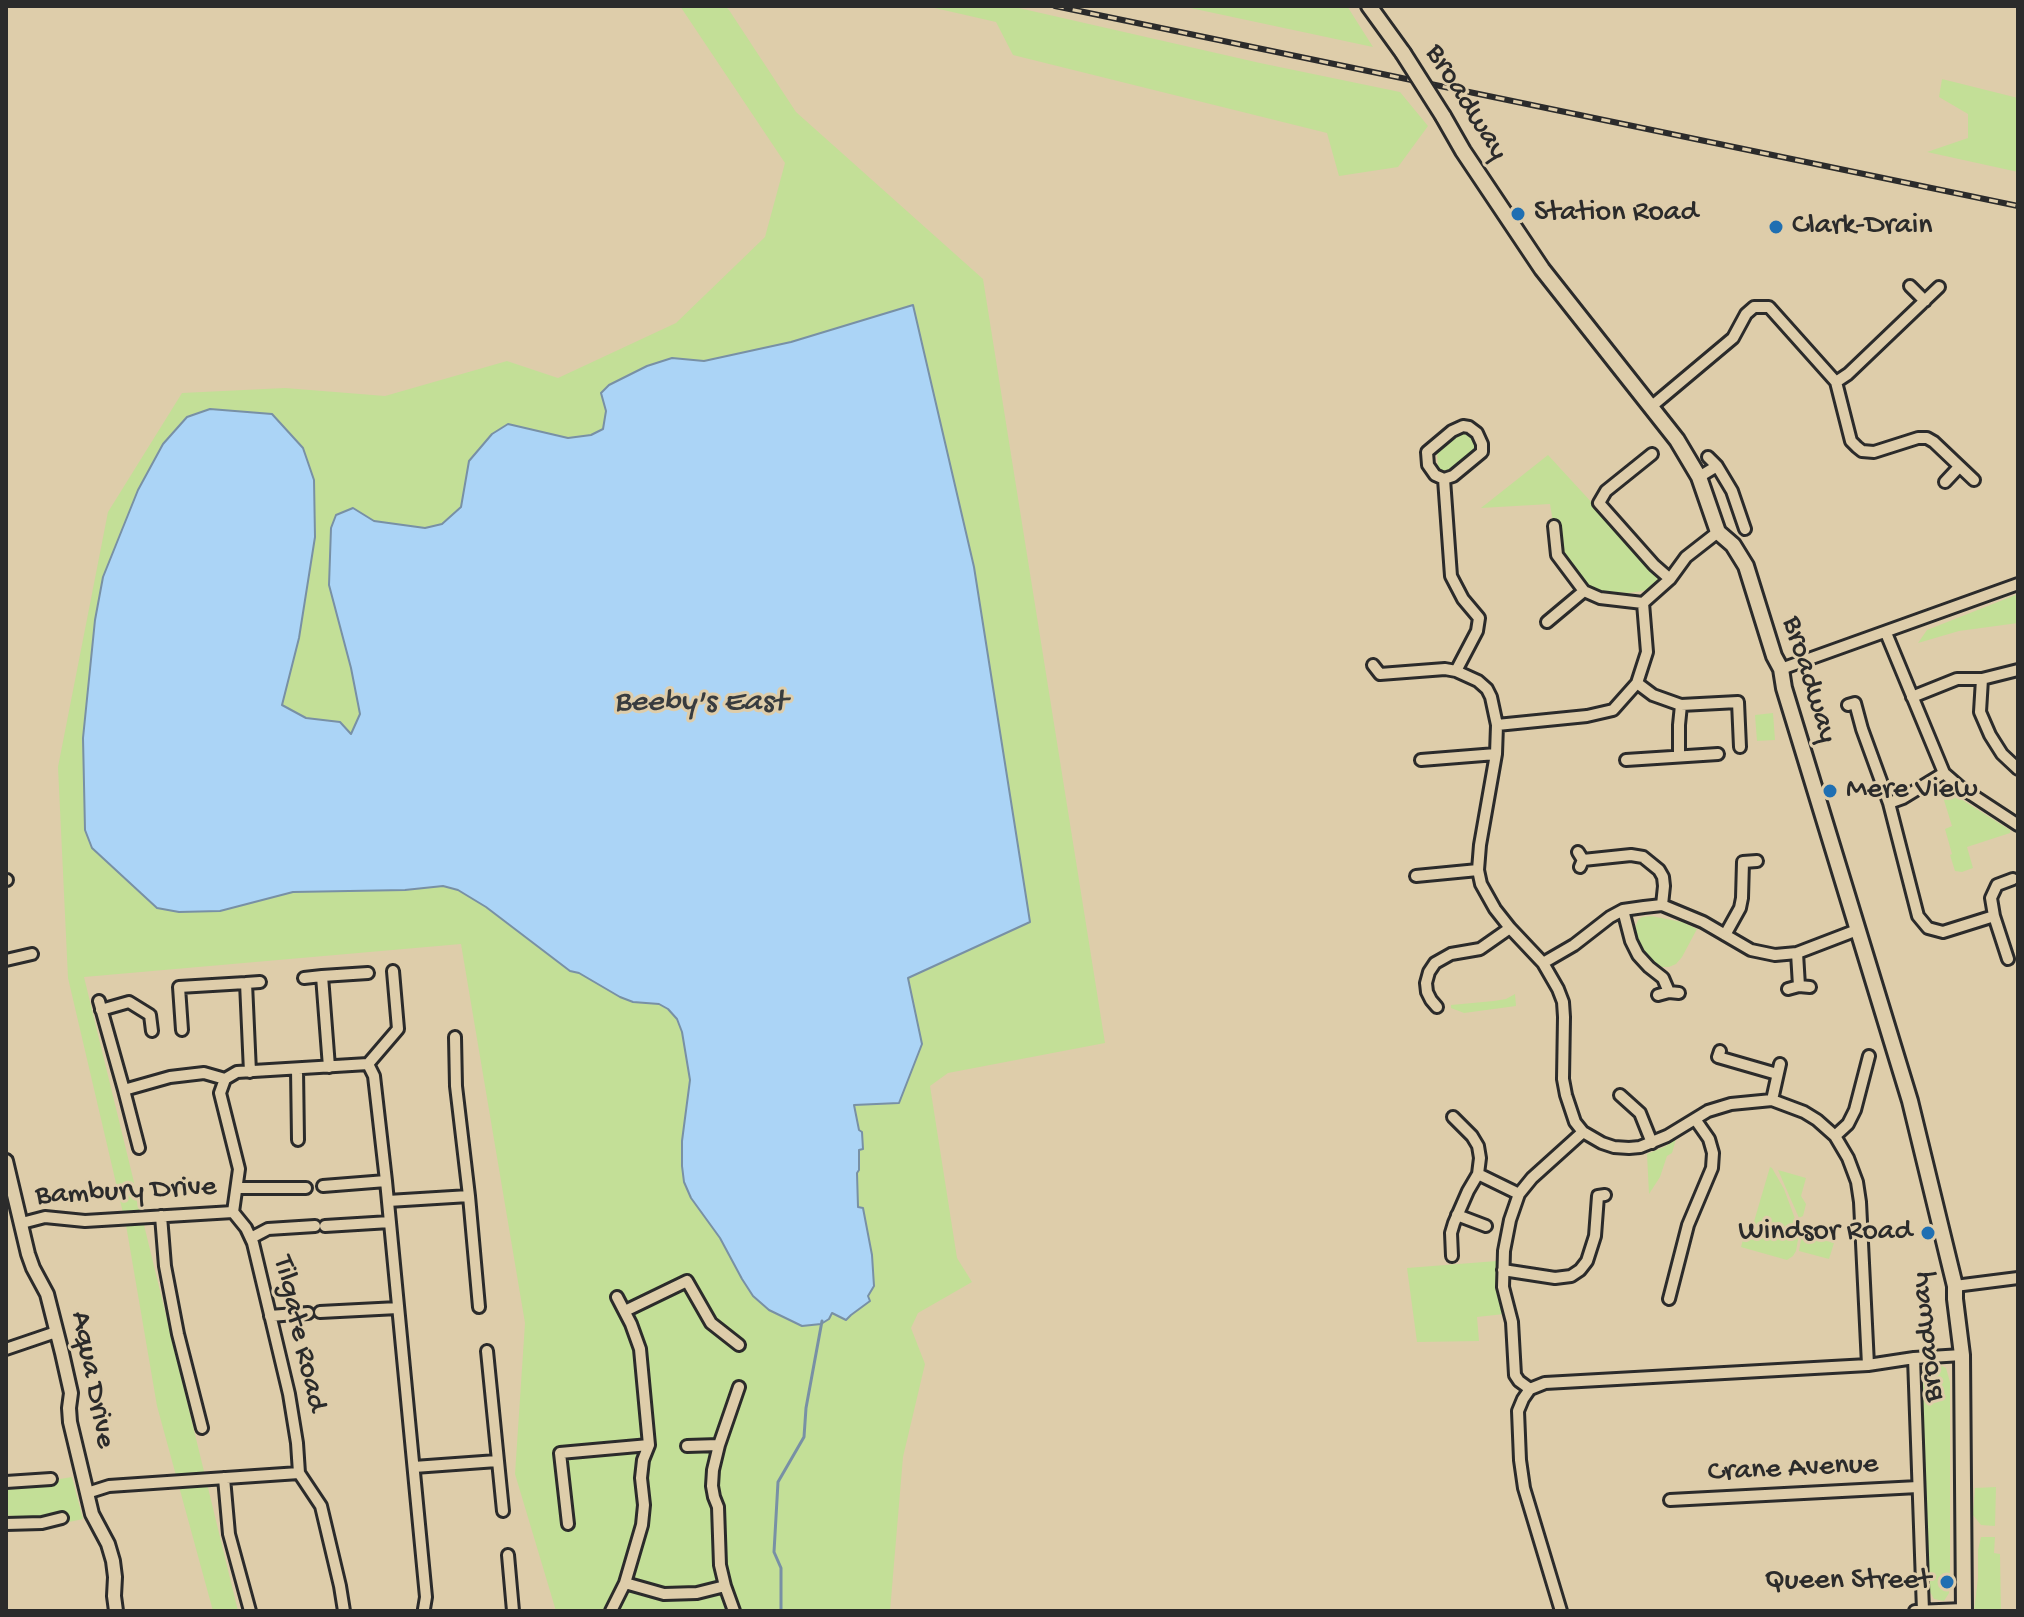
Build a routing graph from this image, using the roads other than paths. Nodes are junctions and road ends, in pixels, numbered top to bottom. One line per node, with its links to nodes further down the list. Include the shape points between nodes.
1 (1369, 6): 6 (main road, Broadway, bridge, via 1542,269)
2 (1910, 286): 4 (street)
3 (1939, 287): 4 (street)
4 (1925, 301): 5 (street)
5 (1836, 382): 6 (street, via 1775,312 1754,307 1733,338); 10 (street, via 1851,441 1862,451 1927,438)
6 (1652, 406): 11 (main road, Broadway)
7 (1652, 454): 18 (street, via 1606,491 1599,503)
8 (1708, 457): 9 (street)
9 (1717, 466): 11 (street); 16 (street)
10 (1959, 467): 13 (street); 14 (street)
11 (1699, 477): 17 (main road, Broadway)
12 (1444, 479): 12 (street, via 1428,465 1427,452 1452,431 1469,427 1477,433 1482,452); 27 (street, via 1451,576 1479,618)
13 (1974, 480)
14 (1945, 482)
15 (1554, 526): 20 (street, via 1557,555)
16 (1745, 529)
17 (1718, 532): 18 (street, via 1686,557); 25 (main road, Broadway, via 1746,566)
18 (1670, 579): 21 (street)
19 (2018, 584): 23 (street)
20 (1584, 591): 21 (street); 22 (street)
21 (1643, 603): 29 (street, via 1647,652)
22 (1547, 622)
23 (1886, 633): 25 (street); 30 (street)
24 (1373, 665): 27 (street, via 1380,674)
25 (1781, 669): 53 (main road, Broadway)
26 (2018, 670): 28 (street)
27 (1456, 671): 33 (street, via 1487,689)
28 (1982, 679): 30 (street, via 1957,679); 40 (street, via 1980,712 2002,754)
29 (1637, 683): 32 (street); 33 (street, via 1613,710)
30 (1912, 697): 41 (street)
31 (1855, 702): 42 (street)
32 (1681, 705): 34 (street, via 1738,702); 37 (street)
33 (1497, 725): 35 (street)
34 (1740, 747)
35 (1496, 754): 38 (street); 46 (street)
36 (1718, 754): 37 (street)
37 (1679, 756): 39 (street)
38 (1421, 760)
39 (1626, 760)
40 (2018, 769)
41 (1944, 773): 42 (street); 43 (street)
42 (1889, 803): 51 (street, via 1918,916 1928,928 1943,932)
43 (2018, 825)
44 (1580, 860): 49 (street, via 1643,857 1663,877)
45 (1757, 861): 54 (street, via 1743,862 1742,898)
46 (1478, 870): 47 (street); 52 (street, via 1481,884)
47 (1416, 876)
48 (2013, 879): 51 (street, via 1997,885 1991,898)
49 (1662, 905): 50 (street); 54 (street)
50 (1623, 910): 59 (street); 67 (street, via 1638,955 1663,978)
51 (1994, 916): 57 (street)
52 (1510, 928): 59 (street); 68 (street, via 1480,949 1435,963 1426,983)
53 (1857, 930): 55 (street); 109 (main road, Broadway, via 1910,1101)
54 (1725, 935): 55 (street, via 1751,950)
55 (1797, 953): 66 (street)
56 (32, 954): 58 (street)
57 (2008, 959)
58 (6, 960)
59 (1543, 963): 84 (street, via 1563,1002 1563,1079)
60 (393, 971): 74 (street, via 398,1029)
61 (368, 973): 62 (street)
62 (322, 976): 63 (street); 75 (street)
63 (304, 978)
64 (260, 982): 65 (street)
65 (246, 983): 69 (street, via 179,987); 77 (street)
66 (1799, 987)
67 (1669, 993)
68 (1437, 1007)
69 (182, 1030)
70 (152, 1031): 79 (street, via 150,1015 129,1002 100,1005)
71 (455, 1037): 96 (street)
72 (1720, 1051): 81 (street, via 1718,1057 1779,1069)
73 (1869, 1056): 85 (street, via 1855,1110)
74 (368, 1064): 75 (street); 91 (street, via 374,1076)
75 (329, 1067): 76 (street)
76 (297, 1069): 77 (street); 86 (street)
77 (250, 1072): 78 (street)
78 (225, 1079): 79 (street, via 204,1073); 93 (street, via 220,1093 239,1169)
79 (124, 1090): 88 (street)
80 (1625, 1097): 87 (street, via 1640,1113)
81 (1772, 1100): 83 (street, via 1731,1104); 85 (street, via 1804,1112)
82 (1453, 1117): 90 (street, via 1478,1146)
83 (1695, 1119): 87 (street); 111 (street, via 1709,1139 1712,1168 1688,1225)
84 (1583, 1132): 87 (street, via 1614,1147); 95 (street)
85 (1835, 1136): 122 (street, via 1848,1158 1860,1202)
86 (298, 1140)
87 (1652, 1143)
88 (139, 1148)
89 (6, 1161): 103 (street, Aqua Drive)
90 (1478, 1174): 95 (street); 100 (street)
91 (386, 1181): 92 (street); 98 (street)
92 (323, 1186)
93 (237, 1188): 94 (street); 99 (street)
94 (306, 1188)
95 (1519, 1194): 107 (street)
96 (469, 1196): 98 (street); 112 (street)
97 (1597, 1196): 107 (street, via 1595,1236 1580,1270 1555,1278)
98 (388, 1201): 102 (street)
99 (233, 1212): 101 (street, Bambury Drive); 105 (street, Tilgate Road)
100 (1457, 1215): 104 (street); 106 (street)
101 (161, 1216): 103 (street, Bambury Drive, via 85,1221 45,1217); 125 (street, via 175,1320)
102 (390, 1222): 105 (street, via 268,1229); 113 (street)
103 (22, 1223): 116 (street, Aqua Drive)
104 (1486, 1226)
105 (251, 1238): 115 (street, Tilgate Road)
106 (1452, 1256)
107 (1503, 1270): 124 (street, via 1515,1375)
108 (2018, 1278): 109 (street)
109 (1955, 1286): 120 (main road, Broadway)
110 (617, 1297): 114 (street)
111 (1669, 1299)
112 (479, 1307)
113 (398, 1308): 115 (street); 130 (street)
114 (625, 1311): 117 (street, via 687,1281 711,1323); 126 (street, via 640,1349)
115 (270, 1316): 131 (street, Tilgate Road, via 291,1405)
116 (56, 1332): 118 (street); 136 (street, Aqua Drive)
117 (739, 1345)
118 (6, 1349)
119 (487, 1351): 129 (street)
120 (1962, 1355): 121 (street); 146 (main road, Broadway)
121 (1914, 1358): 122 (street); 135 (street)
122 (1868, 1365): 124 (street, via 1545,1383)
123 (739, 1387): 127 (street)
124 (1530, 1389): 153 (street, via 1518,1411 1520,1460)
125 (202, 1428)
126 (649, 1445): 141 (street, via 560,1453); 143 (street, via 641,1478 642,1525)
127 (719, 1445): 128 (street); 144 (street, via 712,1486)
128 (687, 1446)
129 (497, 1461): 130 (street); 138 (street)
130 (414, 1467): 145 (street)
131 (299, 1473): 132 (street); 149 (street, via 321,1506)
132 (224, 1478): 136 (street, via 109,1486); 148 (street, via 229,1534)
133 (51, 1479): 134 (street)
134 (6, 1482)
135 (1918, 1487): 137 (street, Crane Avenue); 155 (street)
136 (87, 1493): 147 (street, Aqua Drive, via 113,1561)
137 (1670, 1500)
138 (503, 1511)
139 (62, 1518): 140 (street)
140 (6, 1524)
141 (568, 1524)
142 (508, 1555): 150 (street)
143 (625, 1583): 144 (street, via 664,1594); 151 (street)
144 (725, 1586): 152 (street)
145 (424, 1610)
146 (1964, 1610): 155 (street)
147 (116, 1611)
148 (250, 1611)
149 (344, 1611)
150 (513, 1611)
151 (611, 1611)
152 (734, 1611)
153 (1561, 1611)
154 (1915, 1611): 155 (street)
155 (1923, 1611)

